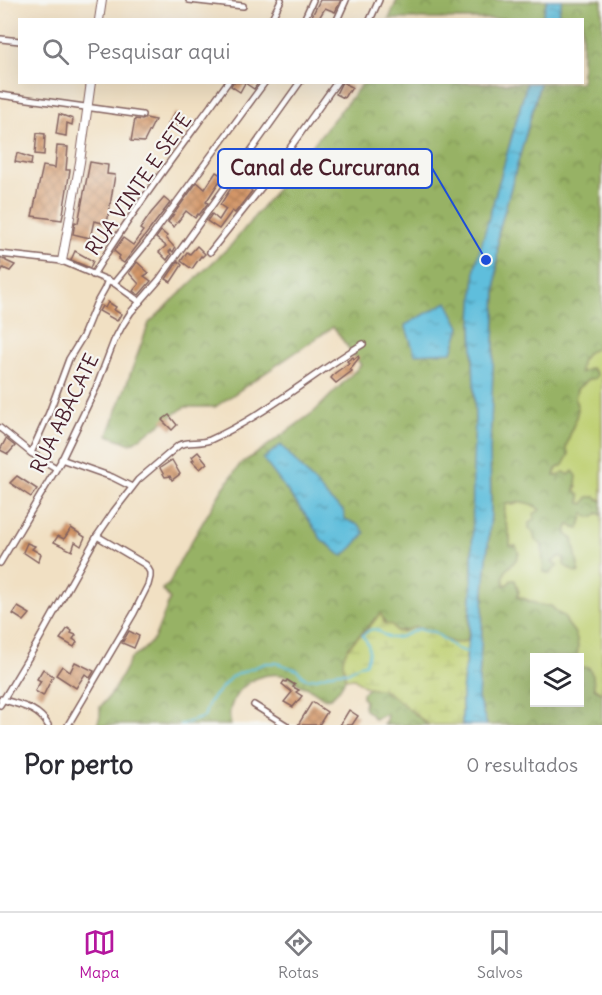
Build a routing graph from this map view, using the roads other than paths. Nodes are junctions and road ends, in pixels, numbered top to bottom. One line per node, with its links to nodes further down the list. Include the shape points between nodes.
1 (102, 0): 8 (street)
2 (189, 0): 7 (street)
3 (281, 0): 9 (street)
4 (313, 0): 10 (street)
5 (346, 0): 11 (street)
6 (379, 0): 12 (street)
7 (243, 6)
8 (99, 18)
9 (272, 18)
10 (305, 18)
11 (338, 18)
12 (371, 18)
13 (1, 39): 14 (street)
14 (18, 41)
15 (91, 84): 21 (street)
16 (227, 84): 28 (street, RUA VINTE E SETE)
17 (264, 84): 29 (street, via 146,244)
18 (299, 84): 23 (street, RUA ABACATE)
19 (336, 84): 24 (street)
20 (0, 95): 21 (street)
21 (88, 108): 22 (street); 27 (street)
22 (142, 115)
23 (245, 158): 24 (street); 30 (street, RUA ABACATE)
24 (272, 173): 25 (street)
25 (210, 252)
26 (0, 254): 27 (street, RUA VINTE E SETE)
27 (62, 261): 28 (street, RUA VINTE E SETE)
28 (93, 275): 29 (street)
29 (111, 282): 30 (street); 33 (street, via 69,359)
30 (140, 302): 34 (street, RUA ABACATE, via 114,341)
31 (363, 344): 36 (street, via 233,429 206,442 179,445)
32 (0, 428): 33 (street)
33 (31, 453): 35 (street)
34 (62, 459): 35 (street, RUA ABACATE); 36 (street)
35 (56, 468): 38 (street, RUA ABACATE)
36 (132, 487): 37 (street)
37 (97, 536): 39 (street); 42 (street, via 136,558 150,572 134,613)
38 (0, 563)
39 (1, 701): 41 (street, via 26,706)
40 (254, 705): 43 (street)
41 (48, 725)
42 (68, 725)
43 (286, 725)

